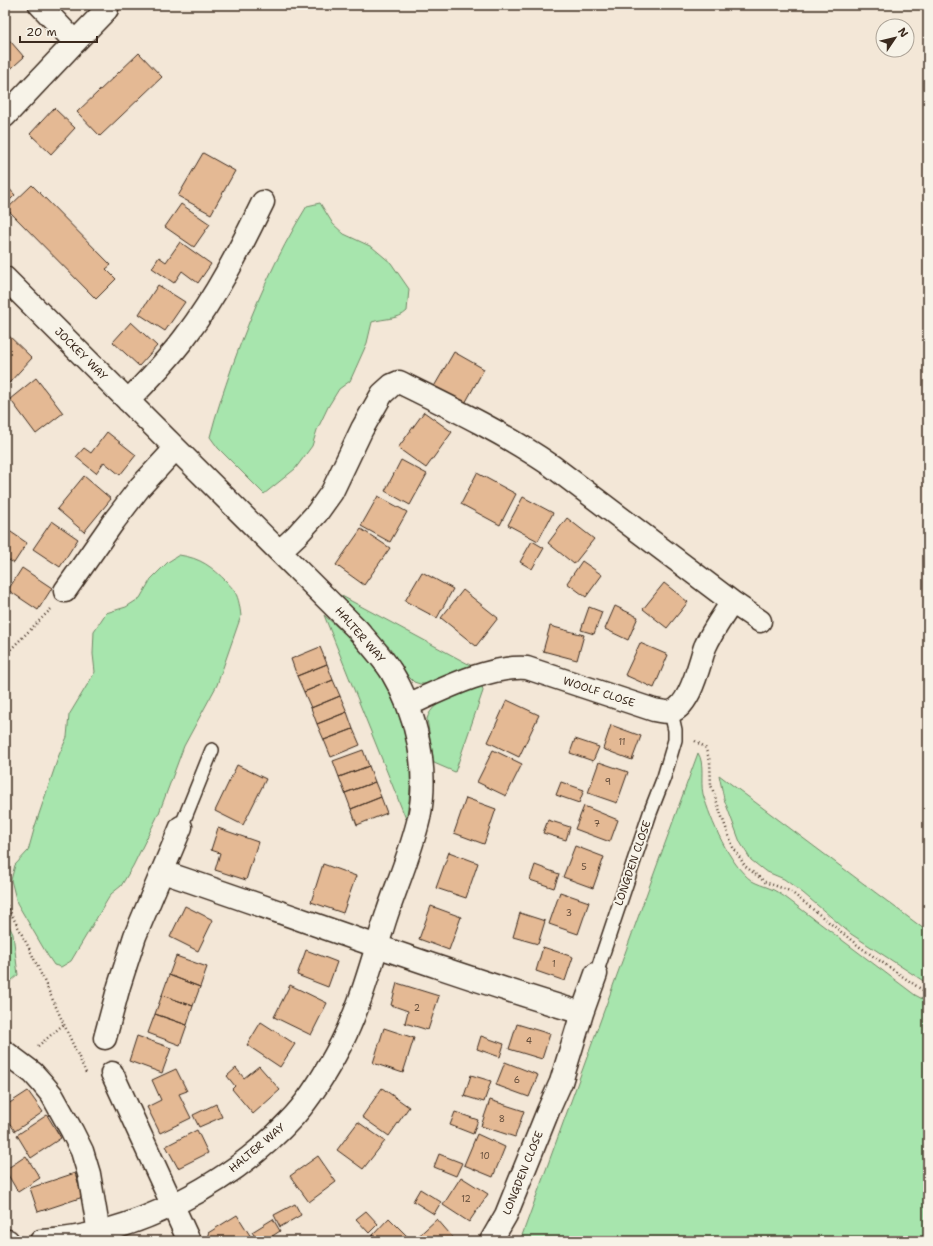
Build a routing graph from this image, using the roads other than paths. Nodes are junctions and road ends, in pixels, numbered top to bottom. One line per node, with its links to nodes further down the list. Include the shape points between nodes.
1 (40, 5): 3 (street)
2 (107, 9): 3 (street)
3 (76, 42): 4 (street)
4 (5, 116)
5 (263, 202): 7 (street, via 236,257 199,319)
6 (5, 278): 7 (street, JOCKEY WAY)
7 (128, 401): 8 (street, JOCKEY WAY)
8 (158, 431): 9 (street, HALTER WAY)
9 (175, 449): 10 (street, HALTER WAY); 11 (street, via 114,521)
10 (280, 551): 12 (street, via 318,513 332,492 382,394 399,382 521,445); 14 (street, HALTER WAY, via 358,629 390,671)
11 (65, 591)
12 (732, 602): 13 (street); 15 (street, via 706,646 693,684)
13 (760, 622)
14 (408, 705): 15 (street, WOOLF CLOSE, via 475,677 514,667 526,668 663,712); 19 (street, HALTER WAY, via 422,765 422,797 419,817)
15 (673, 721): 20 (lane, LONGDEN CLOSE, via 675,740 664,777)
16 (212, 750): 17 (lane)
17 (181, 827): 18 (street)
18 (163, 872): 19 (street); 22 (street, via 130,950)
19 (377, 947): 21 (street); 25 (street, HALTER WAY, via 342,1043 313,1091 295,1114 268,1142 238,1166)
20 (596, 974): 21 (street, LONGDEN CLOSE)
21 (582, 1013): 29 (street, LONGDEN CLOSE, via 561,1082 506,1215)
22 (105, 1038)
23 (12, 1057): 26 (street, via 33,1073 52,1095 82,1151)
24 (112, 1073): 25 (street)
25 (173, 1205): 26 (street, HALTER WAY); 28 (street)
26 (113, 1234): 27 (street, HALTER WAY)
27 (41, 1241)
28 (189, 1241)
29 (492, 1241)

